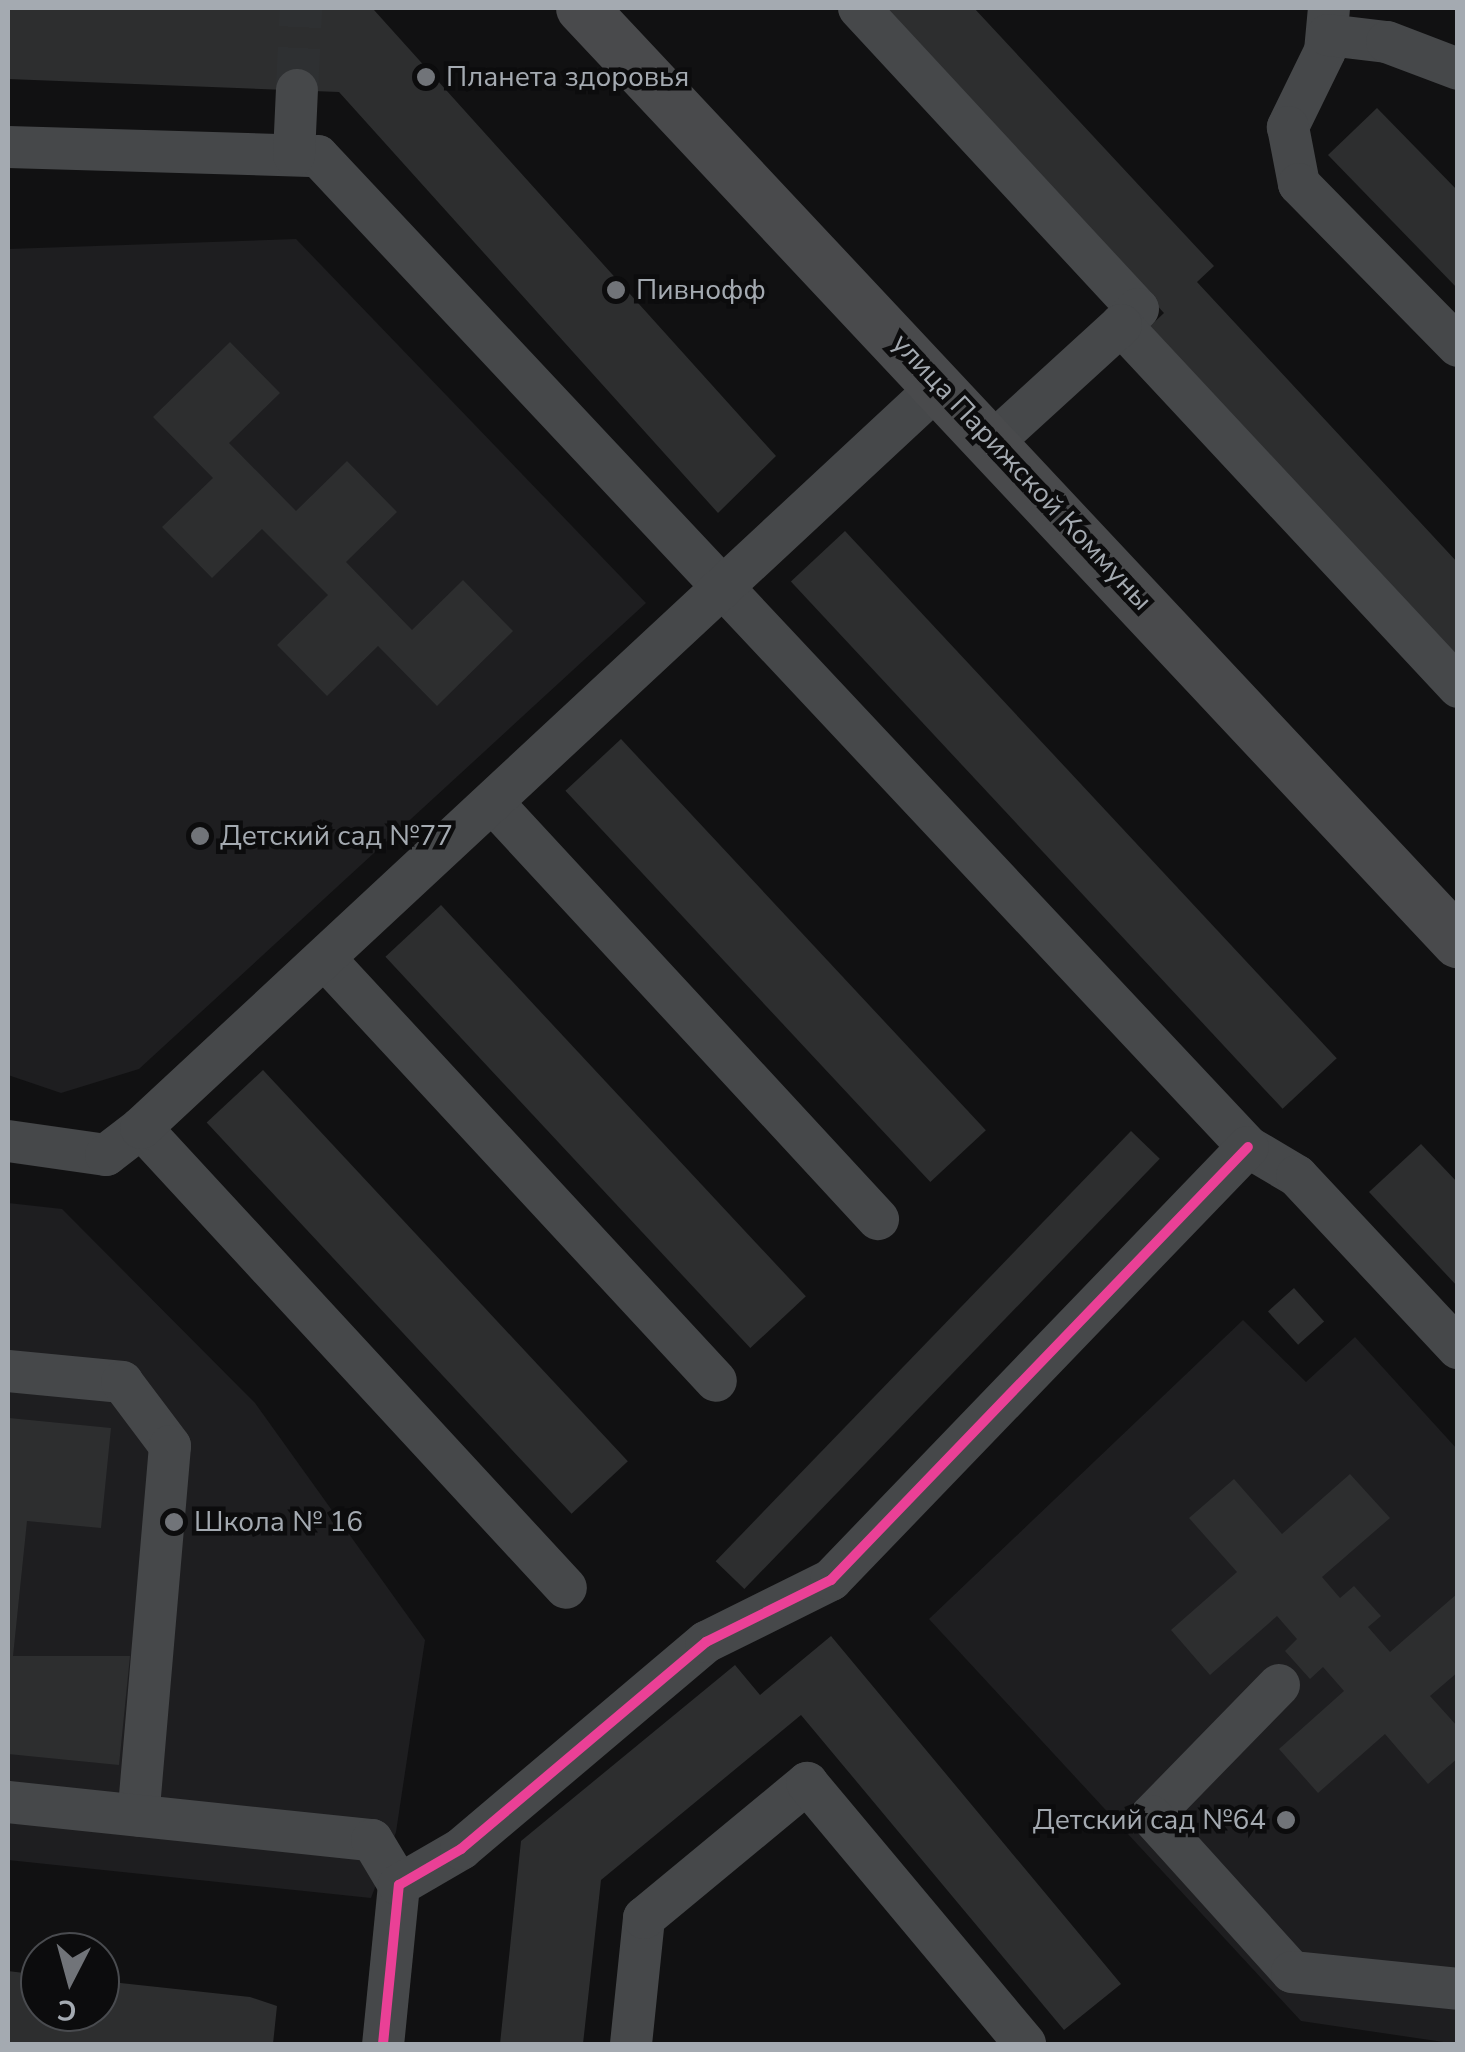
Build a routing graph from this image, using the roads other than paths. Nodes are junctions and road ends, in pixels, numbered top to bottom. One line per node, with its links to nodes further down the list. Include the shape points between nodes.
1 (582, 8): 10 (main road, улица Парижской Коммуны)
2 (859, 8): 8 (street, via 1138,308)
3 (1328, 21): 4 (street); 9 (street, via 1288,127 1299,184)
4 (1458, 69)
5 (297, 90): 7 (street)
6 (8, 147): 7 (street)
7 (294, 155): 12 (street, via 318,156)
8 (1121, 325): 11 (street); 13 (street)
9 (1458, 346)
10 (942, 384): 11 (main road, улица Парижской Коммуны); 12 (street)
11 (994, 441): 15 (main road, улица Парижской Коммуны)
12 (726, 589): 14 (street); 19 (street)
13 (1458, 687)
14 (493, 803): 16 (street); 20 (street)
15 (1458, 942)
16 (325, 959): 17 (street); 23 (street)
17 (141, 1128): 18 (street, via 106,1155); 24 (street)
18 (8, 1141)
19 (1248, 1147): 21 (street, via 1297,1176); 28 (street, via 832,1580 706,1642 461,1849)
20 (878, 1219)
21 (1458, 1348)
22 (8, 1371): 27 (street, via 122,1382 170,1446)
23 (716, 1381)
24 (566, 1588)
25 (1280, 1686): 29 (street, via 1151,1816 1292,1972)
26 (8, 1802): 27 (street)
27 (138, 1816): 28 (street, via 372,1840)
28 (399, 1885): 30 (street)
29 (1458, 1989)
30 (384, 2044)
31 (630, 2044): 32 (street, via 644,1918 807,1783)
32 (1025, 2044)

